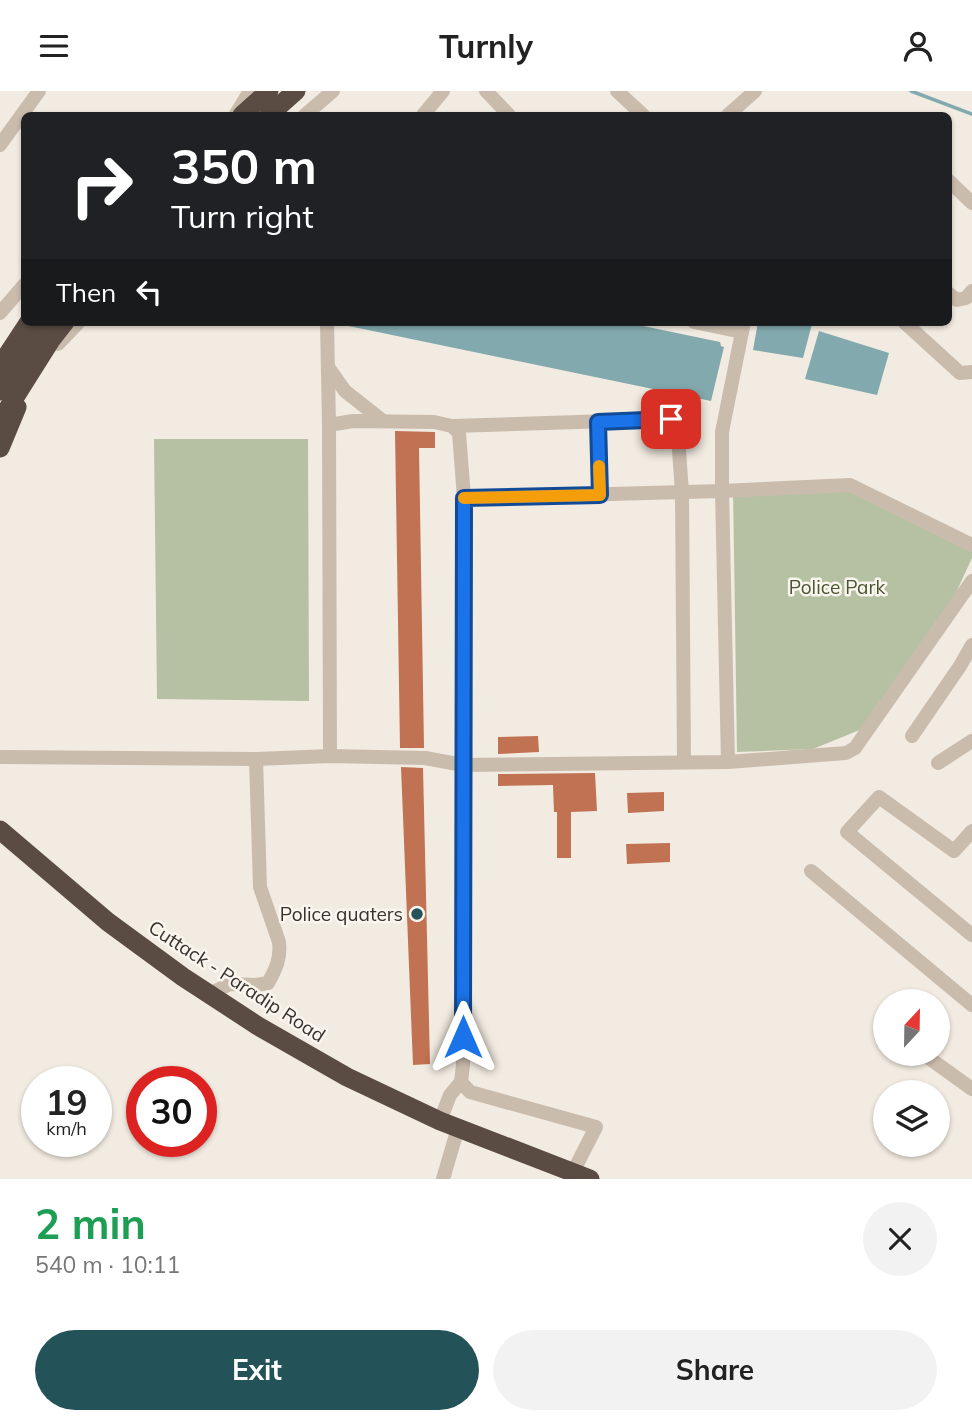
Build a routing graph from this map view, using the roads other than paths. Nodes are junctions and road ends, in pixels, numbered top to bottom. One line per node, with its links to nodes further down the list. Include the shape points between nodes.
1 (39, 91): 10 (street)
2 (250, 91): 11 (street)
3 (269, 91): 12 (highway)
4 (296, 91): 13 (highway)
5 (333, 91): 14 (street)
6 (443, 91): 15 (street)
7 (486, 91): 16 (street)
8 (617, 91): 17 (street)
9 (755, 91): 18 (street)
10 (24, 112)
11 (237, 112)
12 (245, 112)
13 (272, 112)
14 (309, 112)
15 (426, 112)
16 (506, 112)
17 (640, 112)
18 (731, 112)
19 (21, 116): 21 (street)
20 (21, 135): 21 (street)
21 (4, 140)
22 (952, 184): 23 (street)
23 (972, 204)
24 (21, 288): 27 (street)
25 (972, 291): 26 (street, via 966,298)
26 (952, 296)
27 (0, 313)
28 (26, 326): 35 (highway)
29 (42, 326): 39 (highway)
30 (62, 326): 38 (highway)
31 (75, 326): 38 (street)
32 (327, 326): 36 (street)
33 (908, 326): 37 (street, via 960,373)
34 (743, 327): 46 (street, via 722,432)
35 (0, 366)
36 (328, 366): 41 (street, via 345,391); 43 (street)
37 (972, 372)
38 (29, 373): 40 (highway); 45 (highway)
39 (0, 391)
40 (0, 421)
41 (383, 421): 43 (street); 44 (street)
42 (598, 422): 44 (street); 47 (street, via 671,419 677,423); 48 (street)
43 (329, 425): 55 (street)
44 (452, 426): 49 (street, via 459,433)
45 (0, 448)
46 (722, 491): 47 (street); 50 (street, via 850,485); 59 (street)
47 (682, 492): 48 (street); 58 (street)
48 (600, 495): 49 (street)
49 (464, 498): 61 (street)
50 (972, 545)
51 (972, 581): 59 (street, via 855,748 845,753)
52 (972, 645): 53 (street)
53 (912, 736)
54 (972, 741): 60 (street)
55 (330, 756): 57 (street); 61 (street, via 425,758)
56 (0, 757): 57 (street)
57 (256, 759): 66 (street, via 260,887 279,942 277,968 268,983 230,984)
58 (684, 762): 59 (street); 61 (street)
59 (728, 762)
60 (938, 763)
61 (463, 765): 69 (street)
62 (0, 830): 66 (highway, Cuttack - Paradip Road, via 108,922)
63 (972, 831): 65 (street, via 954,851 879,797 848,832)
64 (811, 871): 67 (street)
65 (972, 935)
66 (209, 994): 71 (highway, Cuttack - Paradip Road, via 347,1077)
67 (972, 1006)
68 (940, 1066): 70 (street)
69 (461, 1082): 71 (street, via 450,1095); 73 (street, via 470,1092 596,1127)
70 (972, 1089)
71 (440, 1121): 72 (highway, Cuttack - Paradip Road)
72 (458, 1128): 73 (highway, Cuttack - Paradip Road); 74 (street)
73 (581, 1176)
74 (443, 1179)

